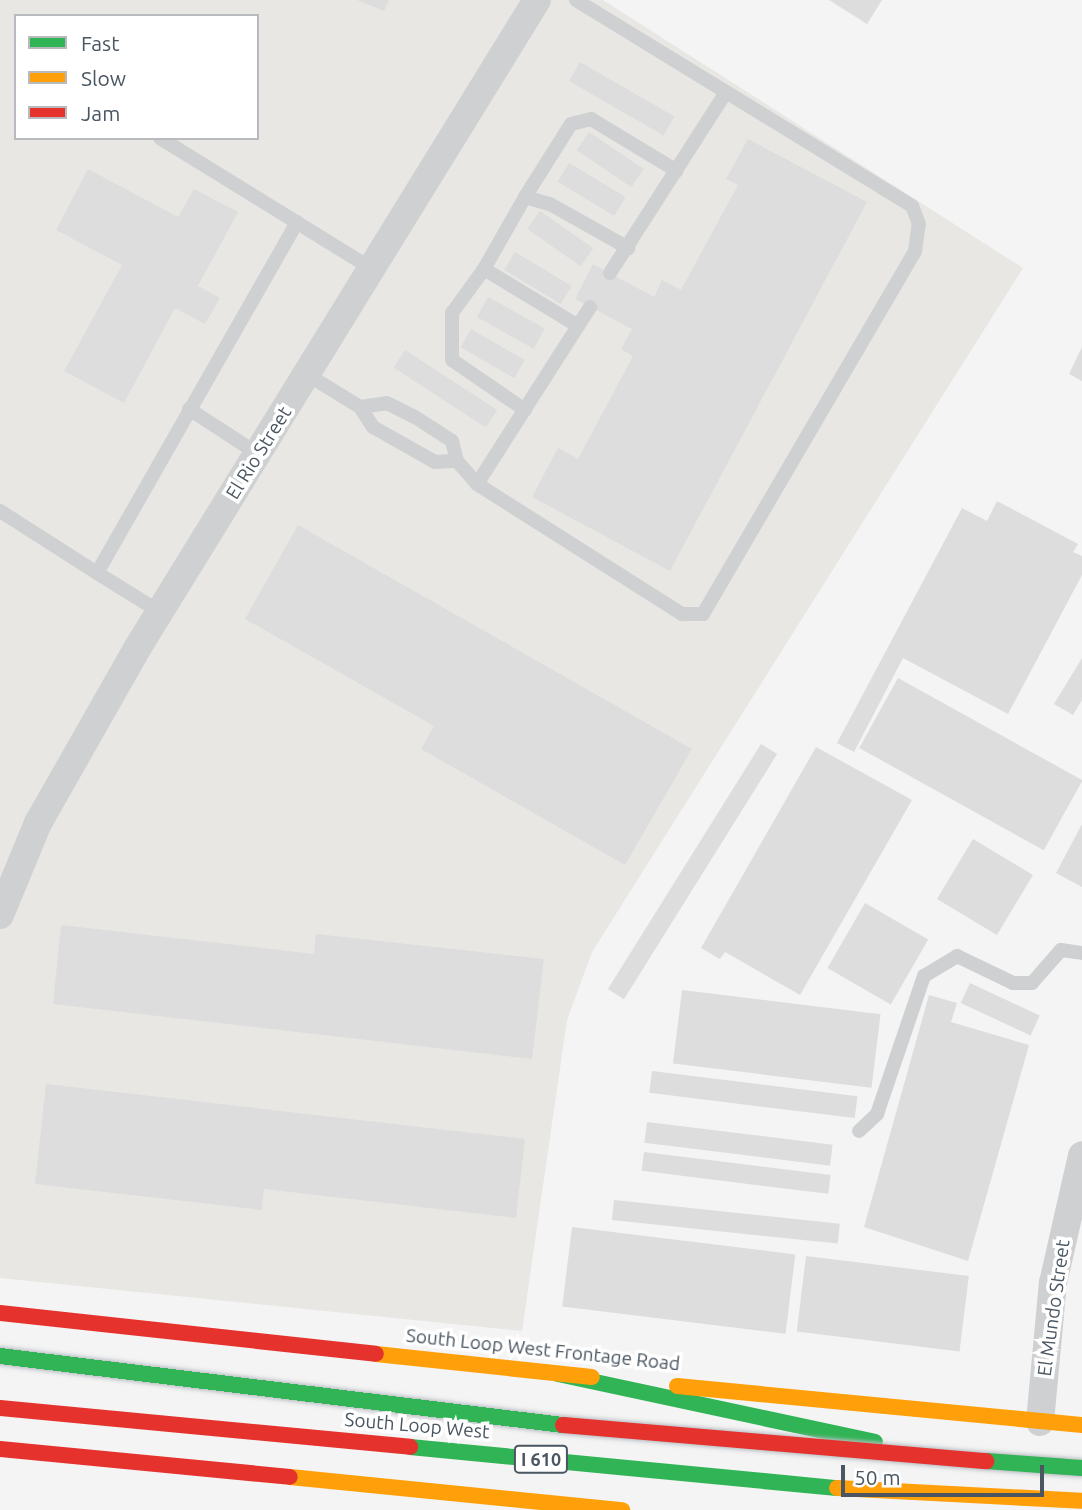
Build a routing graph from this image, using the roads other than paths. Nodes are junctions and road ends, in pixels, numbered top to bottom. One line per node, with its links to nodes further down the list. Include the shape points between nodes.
1 (537, 0): 9 (street, El Rio Street)
2 (576, 0): 3 (lane)
3 (726, 92): 5 (lane); 20 (lane, via 912,206 919,224 915,251 703,614 682,614)
4 (163, 140): 7 (lane)
5 (677, 171): 6 (lane, via 592,119 571,124); 8 (lane)
6 (525, 197): 8 (lane, via 550,204); 10 (lane)
7 (297, 222): 9 (lane); 16 (lane)
8 (628, 248): 11 (lane)
9 (372, 269): 14 (street, El Rio Street)
10 (484, 269): 13 (lane); 17 (lane, via 452,313 452,359)
11 (610, 273)
12 (590, 307): 13 (lane)
13 (578, 326): 17 (lane)
14 (308, 375): 15 (lane); 18 (street, El Rio Street)
15 (360, 407): 19 (lane, via 373,427 435,462); 19 (lane, via 387,403 415,417 452,441)
16 (189, 410): 18 (lane); 22 (lane)
17 (525, 410): 20 (lane)
18 (258, 454): 23 (street, El Rio Street)
19 (457, 461): 20 (lane)
20 (477, 484)
21 (0, 511): 22 (lane)
22 (97, 573): 23 (lane)
23 (160, 612): 24 (street, El Rio Street, via 38,823)
24 (0, 915)
25 (1082, 953): 26 (lane, via 1061,950 1032,983 1013,983 957,956 924,976 877,1114)
26 (859, 1131)
27 (1082, 1155): 32 (street, El Mundo Street, via 1053,1283)
28 (0, 1312): 30 (main road, South Loop West Frontage Road)
29 (0, 1356): 35 (main road, bridge, via 675,1439)
30 (558, 1374): 32 (main road, South Loop West Frontage Road); 36 (main road)
31 (0, 1408): 37 (main road, South Loop West / I 610, via 882,1492)
32 (1040, 1422): 33 (main road, South Loop West Frontage Road)
33 (1082, 1425)
34 (0, 1449): 38 (main road)
35 (1082, 1468)
36 (1082, 1488)
37 (1082, 1501)
38 (622, 1510)

